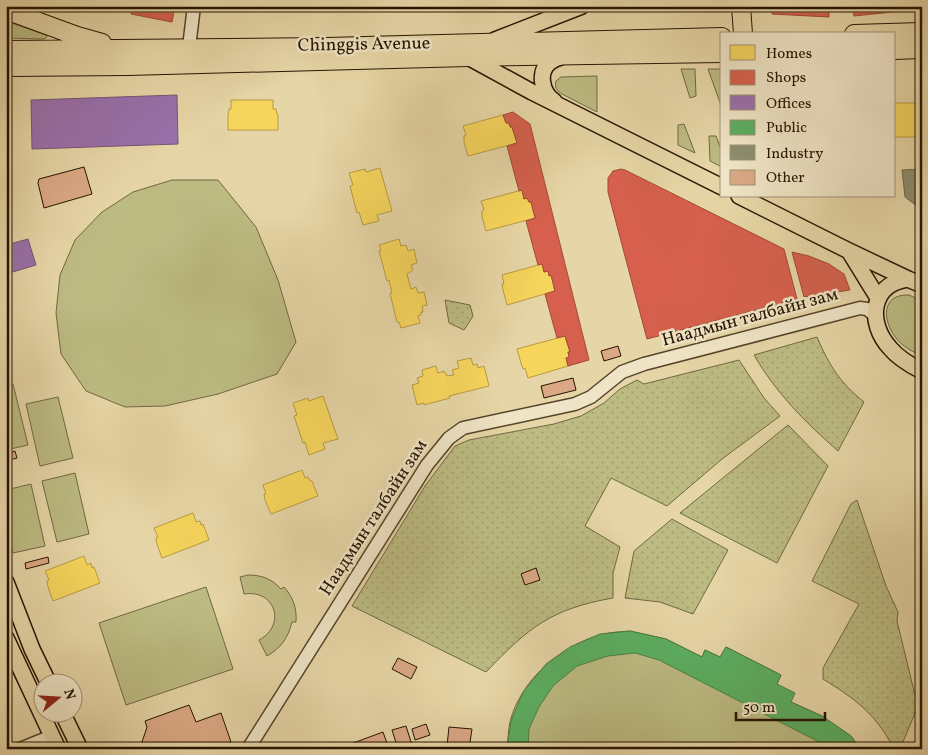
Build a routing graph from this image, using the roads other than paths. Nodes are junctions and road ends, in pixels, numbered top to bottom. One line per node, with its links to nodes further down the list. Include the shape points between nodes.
1 (194, 6): 11 (street)
2 (582, 6): 9 (main road)
3 (740, 6): 5 (highway)
4 (6, 10): 10 (highway, via 77,36)
5 (743, 32)
6 (922, 32): 7 (highway)
7 (896, 33)
8 (720, 37): 9 (highway, Chinggis Avenue)
9 (492, 42): 11 (highway, Chinggis Avenue)
10 (127, 49): 11 (highway, Chinggis Avenue); 13 (highway, Chinggis Avenue)
11 (191, 49)
12 (922, 49): 14 (highway)
13 (6, 50)
14 (896, 50)
15 (720, 53): 16 (highway, Chinggis Avenue)
16 (560, 56): 17 (highway, Chinggis Avenue); 19 (main road, via 549,63 543,77 544,89)
17 (468, 58): 18 (highway, Chinggis Avenue); 19 (main road)
18 (6, 67)
19 (555, 102): 20 (main road)
20 (720, 186)
21 (744, 198): 22 (main road)
22 (849, 251): 23 (main road); 24 (main road)
23 (915, 282): 24 (main road, via 889,285)
24 (878, 298): 25 (main road)
25 (876, 316): 26 (main road, via 881,335 889,348); 36 (street, Наадмын талбайн зам, via 860,308 644,364 622,372 591,397 575,404 463,428 449,438 427,465)
26 (922, 371)
27 (6, 582): 29 (main road)
28 (6, 638): 31 (main road)
29 (43, 672)
30 (32, 683): 31 (main road)
31 (28, 684): 33 (main road)
32 (67, 722): 35 (main road)
33 (55, 742): 34 (street)
34 (20, 749)
35 (80, 749)
36 (248, 749)

